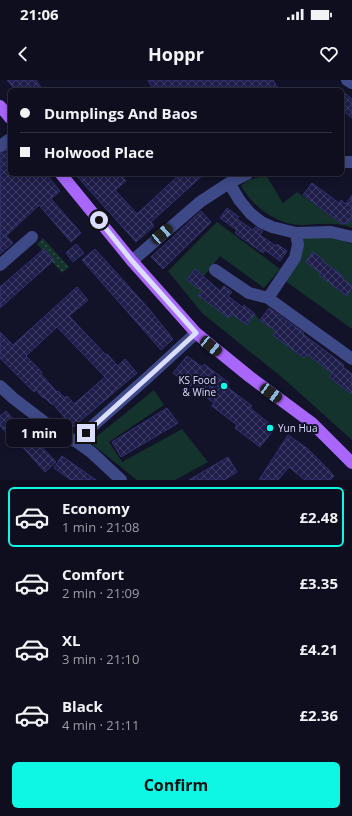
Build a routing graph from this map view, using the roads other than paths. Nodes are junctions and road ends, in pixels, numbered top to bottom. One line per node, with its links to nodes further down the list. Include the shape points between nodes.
1 (347, 80): 2 (street)
2 (352, 83)
3 (0, 106): 4 (main road)
4 (8, 116)
5 (62, 176): 11 (main road)
6 (243, 176): 7 (street)
7 (229, 183): 8 (street, via 240,201 261,222 272,228); 11 (street, via 200,202)
8 (296, 233): 10 (street, via 331,232); 14 (street, via 298,245 295,258)
9 (32, 237): 12 (street)
10 (352, 237)
11 (132, 261): 15 (main road)
12 (0, 265)
13 (215, 270): 14 (street, via 249,293)
14 (268, 298): 16 (street)
15 (196, 333): 18 (street); 19 (main road, via 312,423)
16 (352, 359)
17 (0, 386): 18 (street, via 60,434)
18 (77, 442): 20 (street)
19 (352, 463)
20 (122, 480)

